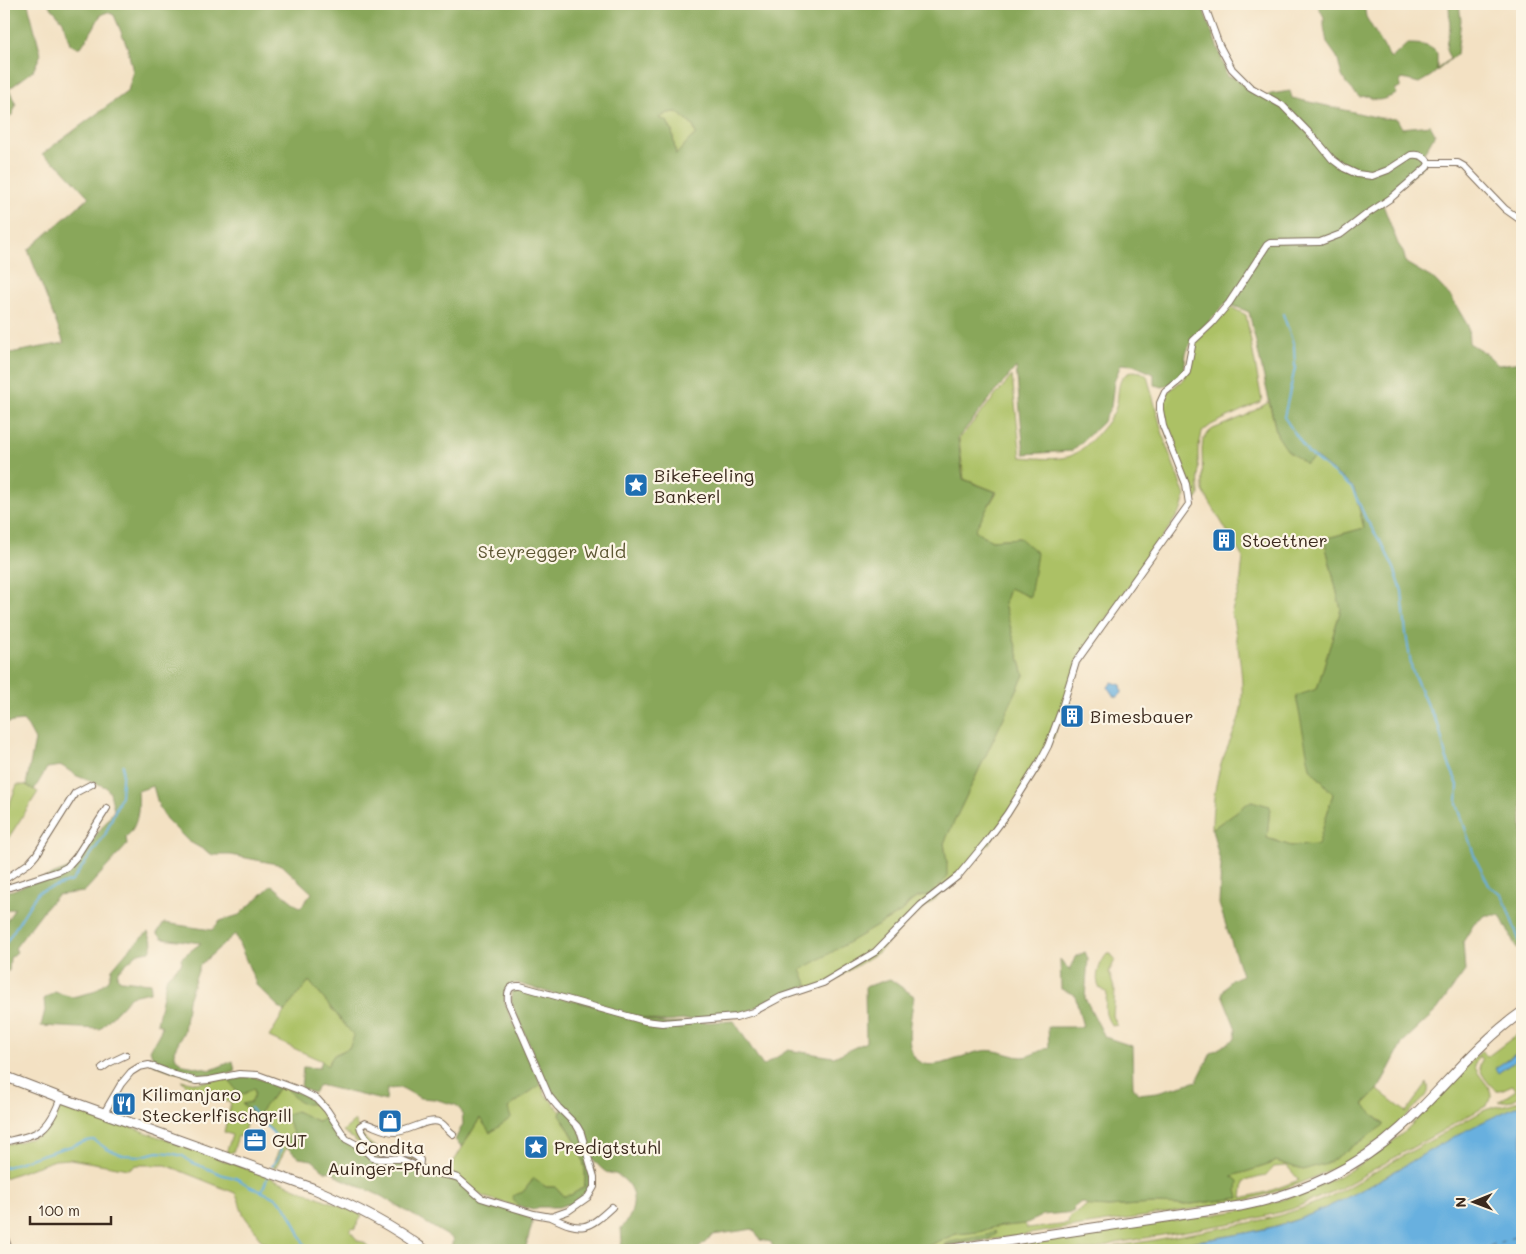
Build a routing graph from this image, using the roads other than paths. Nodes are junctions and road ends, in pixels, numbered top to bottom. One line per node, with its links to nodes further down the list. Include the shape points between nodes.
1 (1204, 4): 2 (street, via 1218,45 1232,69 1250,86 1282,105 1344,168 1372,176 1411,155 1420,155)
2 (1429, 163): 3 (street, via 1458,163 1465,167); 18 (street, via 1391,198 1341,234 1320,242 1267,245 1229,303 1193,341 1187,372 1166,392 1160,403 1167,438 1186,484 1189,504 1076,662 1048,746 1007,814 958,876 921,905 882,946 823,983 753,1012 720,1019 645,1021 520,986 512,986 508,990 508,1002 544,1085 555,1103 578,1126 594,1177 594,1187 588,1197 568,1211)
3 (1522, 221)
4 (92, 784): 6 (street, via 75,794 29,863)
5 (107, 808): 7 (street, via 68,867)
6 (4, 880)
7 (4, 889)
8 (1522, 1012): 22 (main road, via 1476,1050 1390,1138 1342,1169 1305,1187 1233,1207)
9 (126, 1055): 10 (street)
10 (102, 1068)
11 (4, 1076): 12 (main road)
12 (60, 1097): 13 (main road); 15 (street, via 50,1121 40,1131)
13 (104, 1113): 16 (street, via 121,1084 139,1067 149,1065 196,1081 239,1074 258,1075 317,1099 346,1139 373,1158 400,1159); 21 (main road, via 285,1177 350,1204)
14 (453, 1134): 16 (street, via 440,1122 431,1121 401,1132 364,1123 360,1126 363,1134 377,1148 413,1155 420,1160)
15 (4, 1142)
16 (419, 1168): 18 (street, via 458,1178 476,1195 488,1200)
17 (612, 1207): 18 (street, via 589,1226 575,1227)
18 (551, 1217)
19 (4, 1235): 20 (street)
20 (9, 1250)
21 (425, 1250)
22 (946, 1250)

